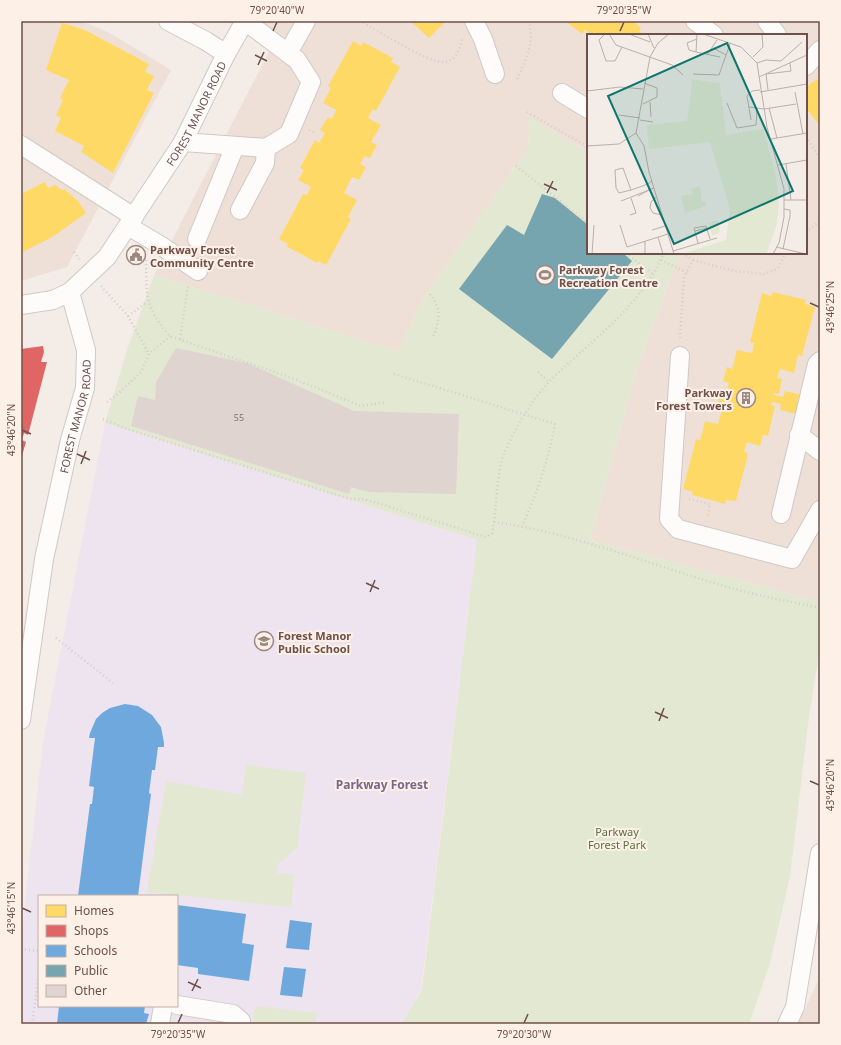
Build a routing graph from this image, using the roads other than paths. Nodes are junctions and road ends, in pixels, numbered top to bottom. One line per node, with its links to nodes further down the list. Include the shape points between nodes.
1 (168, 21): 11 (street)
2 (245, 21): 10 (street); 11 (street, FOREST MANOR ROAD)
3 (306, 21): 10 (street)
4 (474, 21): 13 (street)
5 (695, 21): 7 (street)
6 (767, 21): 8 (street)
7 (713, 34)
8 (776, 34)
9 (820, 50): 12 (street)
10 (288, 53): 19 (street, via 297,60 312,82 289,134)
11 (226, 54): 16 (street, FOREST MANOR ROAD)
12 (807, 65)
13 (495, 74)
14 (562, 93): 15 (street)
15 (587, 108)
16 (183, 142): 18 (street); 21 (street, FOREST MANOR ROAD)
17 (21, 144): 21 (street)
18 (235, 146): 19 (street); 22 (street)
19 (266, 148): 20 (street, via 265,163)
20 (240, 210)
21 (131, 221): 23 (street); 24 (street, FOREST MANOR ROAD, via 107,257)
22 (198, 239)
23 (193, 277)
24 (70, 292): 25 (street, via 53,300); 32 (street, FOREST MANOR ROAD, via 86,350 85,388 70,440)
25 (21, 305)
26 (680, 356): 30 (street, via 669,519 678,529 792,559)
27 (820, 361): 28 (street, via 817,364)
28 (799, 435): 29 (street); 31 (street)
29 (820, 451)
30 (820, 510)
31 (781, 514)
32 (29, 617): 33 (street, FOREST MANOR ROAD)
33 (25, 658): 34 (street, FOREST MANOR ROAD)
34 (21, 719)
35 (820, 853): 40 (street, via 795,1007)
36 (178, 1005): 39 (street, via 233,1014 241,1021)
37 (163, 1007): 38 (street)
38 (160, 1024)
39 (240, 1024)
40 (787, 1024)

